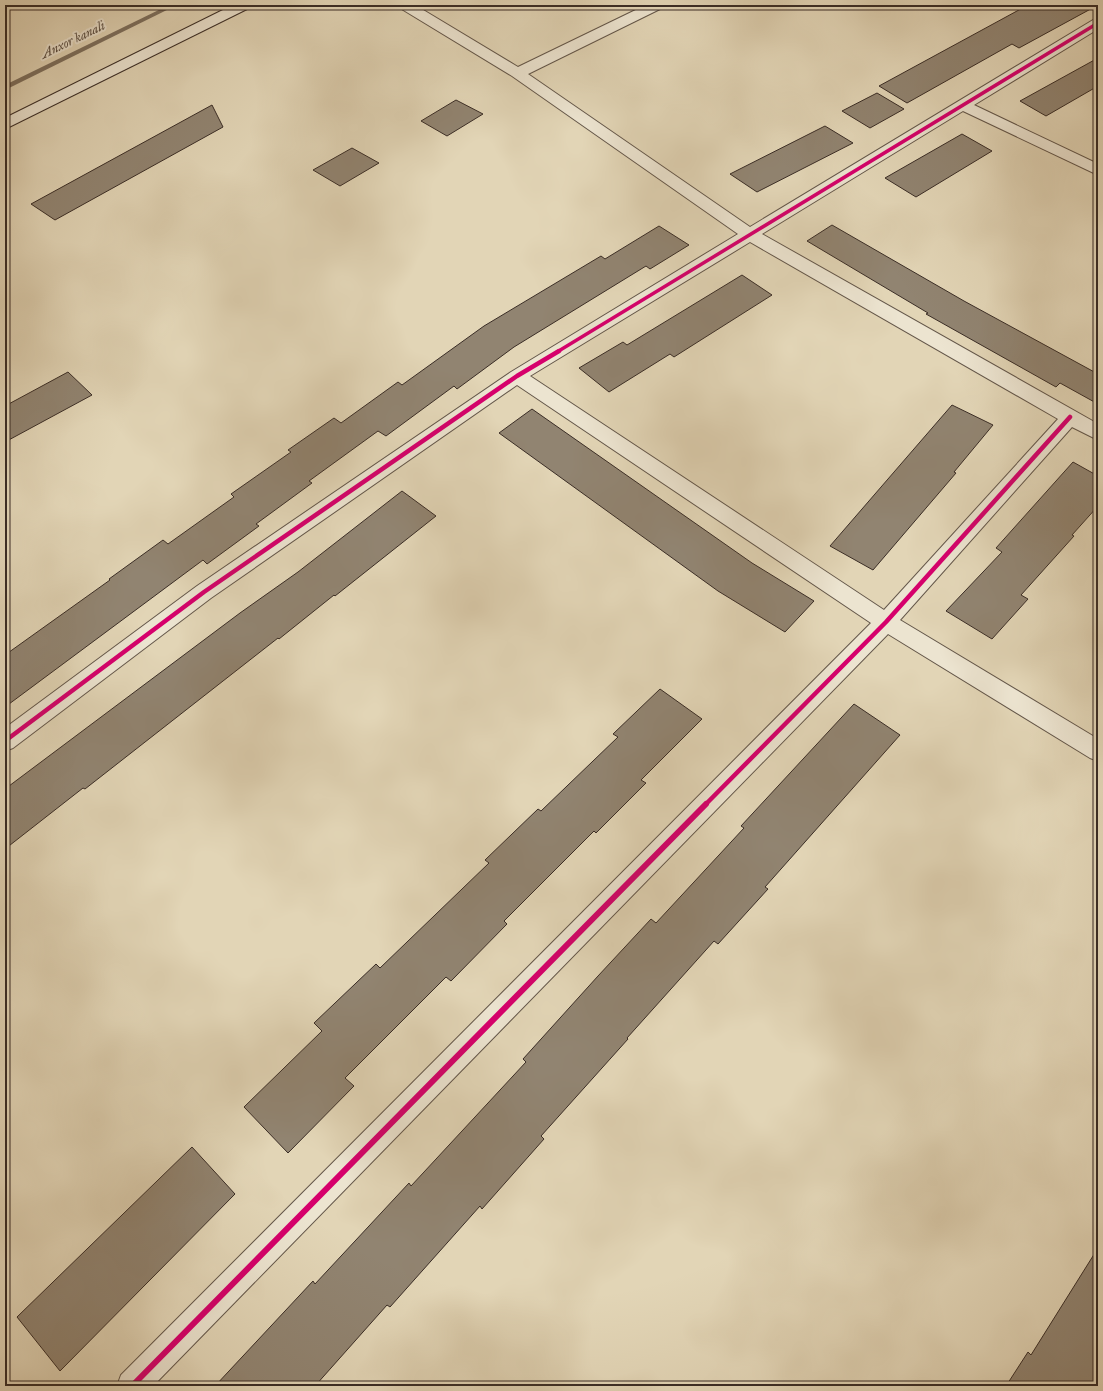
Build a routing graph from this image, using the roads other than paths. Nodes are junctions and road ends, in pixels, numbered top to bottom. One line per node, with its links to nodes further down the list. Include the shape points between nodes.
1 (244, 5): 7 (street)
2 (405, 5): 5 (street)
3 (657, 5): 5 (street)
4 (1098, 23): 6 (street)
5 (517, 73): 9 (street)
6 (964, 106): 8 (street); 9 (street)
7 (5, 124)
8 (1098, 170)
9 (749, 234): 10 (street); 11 (street)
10 (517, 376): 13 (street); 14 (street, via 204,592)
11 (1070, 417): 12 (street); 13 (street)
12 (1098, 433)
13 (886, 622): 15 (street); 16 (street)
14 (5, 741)
15 (1098, 751)
16 (132, 1386)

